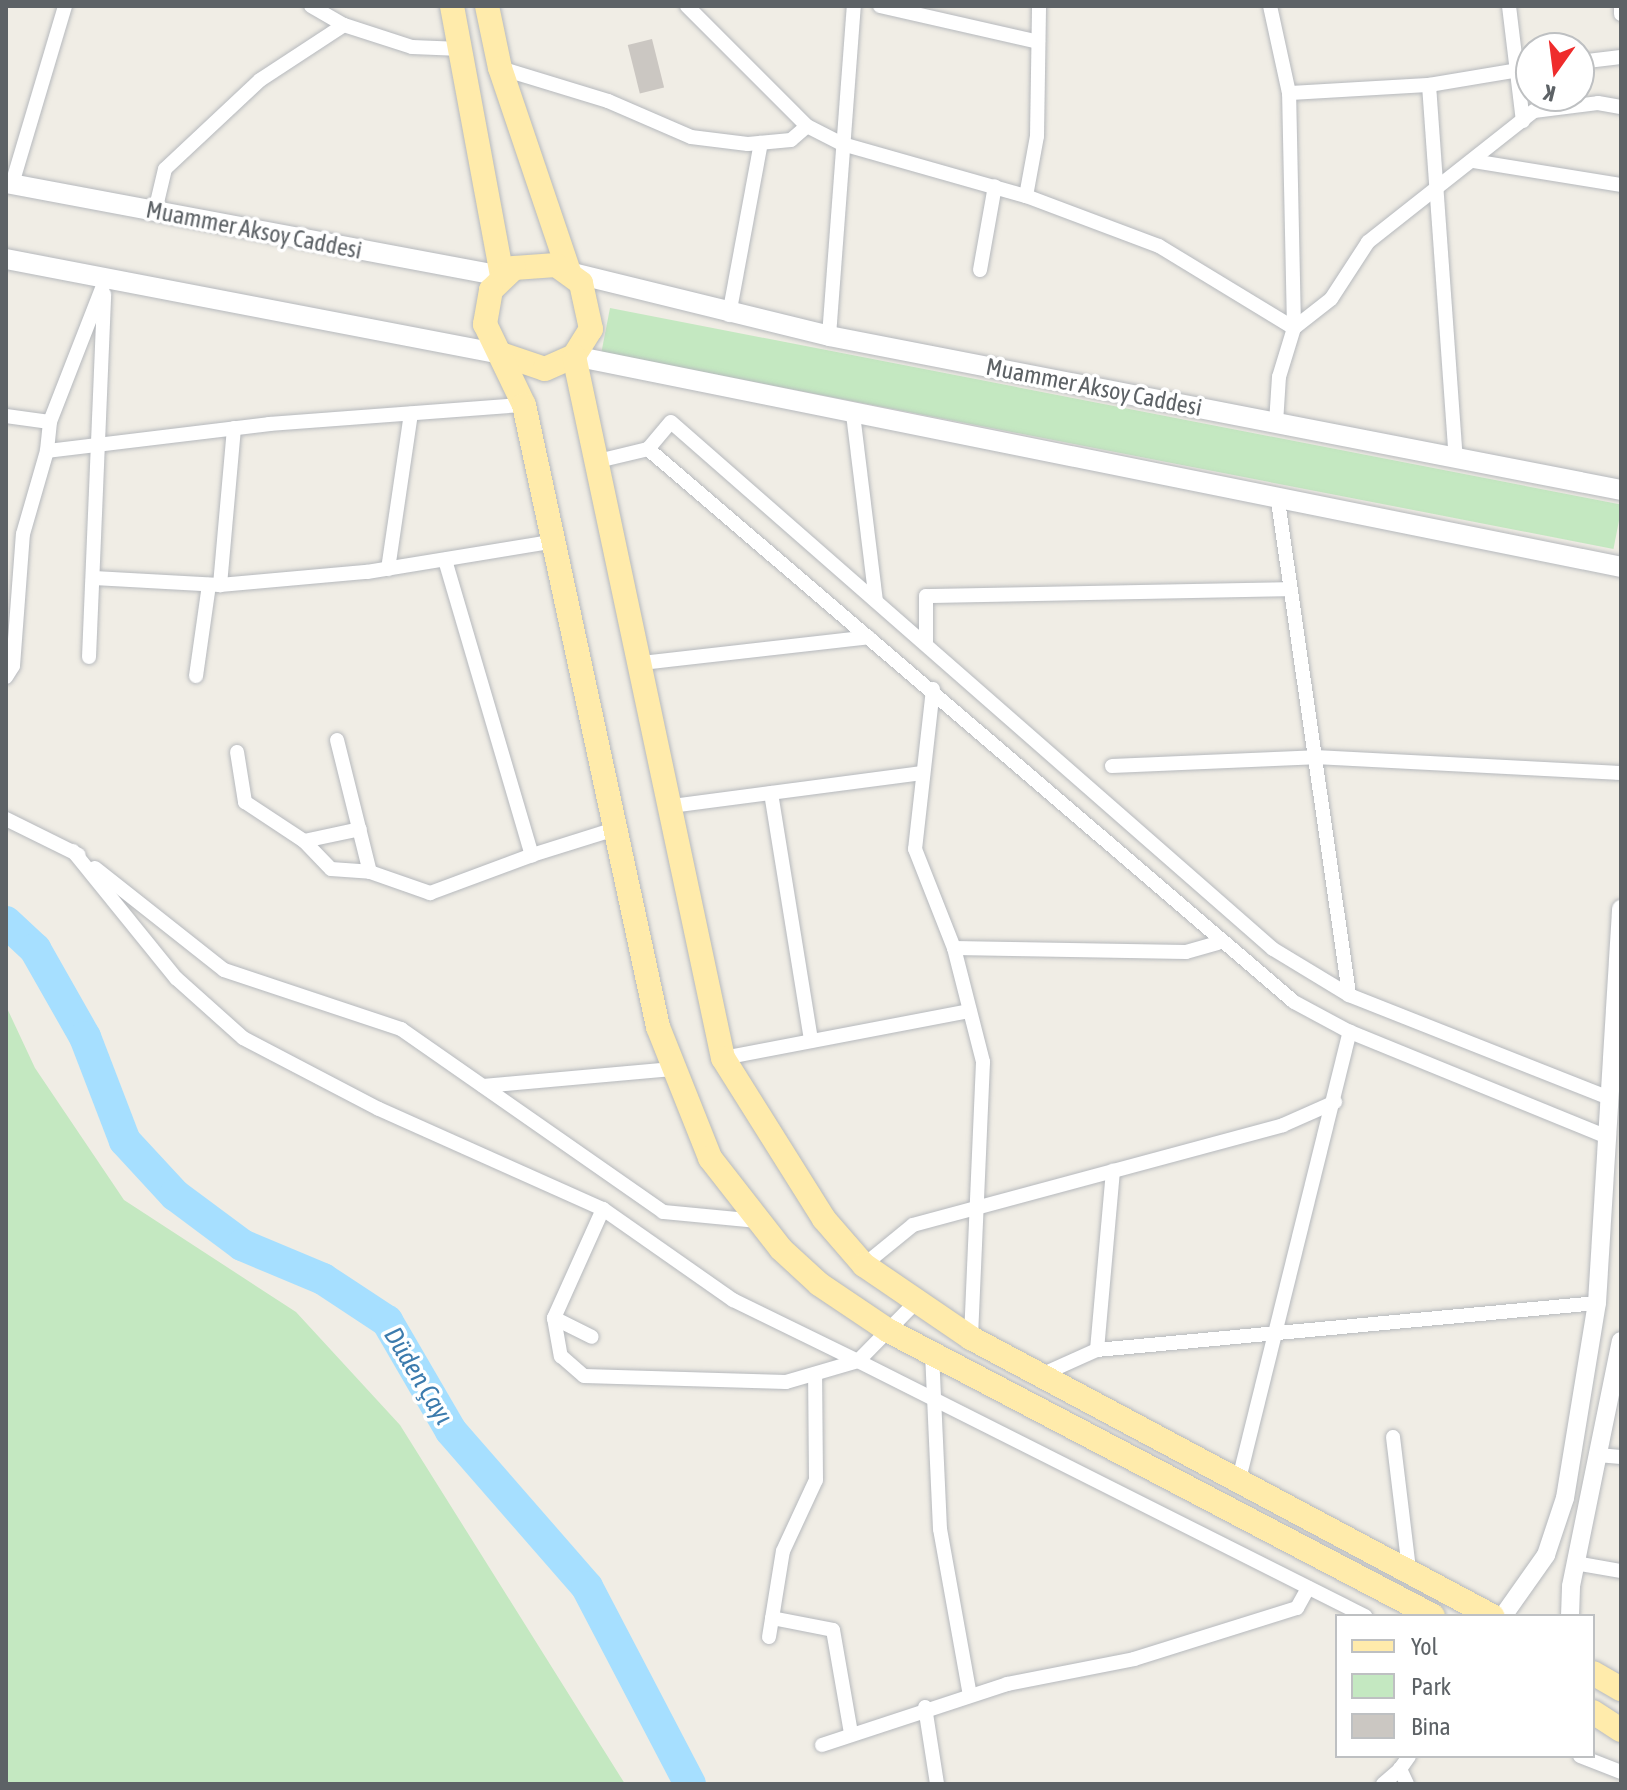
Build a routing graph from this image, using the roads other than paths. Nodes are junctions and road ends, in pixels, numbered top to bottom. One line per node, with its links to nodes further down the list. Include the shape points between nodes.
1 (65, 6): 30 (street)
2 (311, 6): 13 (street)
3 (452, 6): 16 (main road)
4 (487, 6): 19 (main road)
5 (687, 6): 26 (street)
6 (854, 6): 28 (street)
7 (880, 6): 15 (street)
8 (1039, 6): 15 (street)
9 (1270, 6): 22 (street)
10 (1509, 6): 14 (street)
11 (1621, 6): 12 (street)
12 (1621, 14)
13 (344, 25): 16 (street, via 412,47); 35 (street, via 260,80 165,169)
14 (1515, 32)
15 (1038, 42): 34 (street, via 1037,136)
16 (461, 49): 39 (main road)
17 (1621, 57): 18 (street)
18 (1595, 60)
19 (500, 68): 27 (street, via 608,101 691,137); 38 (main road)
20 (1515, 71): 21 (street)
21 (1429, 85): 22 (street); 33 (street)
22 (1289, 93): 42 (street)
23 (1621, 107): 25 (street, via 1598,103 1534,111)
24 (1523, 112): 25 (street)
25 (1523, 121): 29 (street)
26 (807, 126): 27 (street, via 791,140); 28 (street)
27 (761, 143): 41 (street)
28 (842, 144): 32 (street); 43 (street)
29 (1473, 161): 31 (street); 33 (street)
30 (9, 184): 35 (main road, Muammer Aksoy Caddesi)
31 (1621, 185)
32 (995, 186): 34 (street); 37 (street)
33 (1439, 187): 42 (street, via 1368,242 1331,299); 56 (street)
34 (1026, 196): 42 (street, via 1159,246)
35 (155, 211): 39 (main road, Muammer Aksoy Caddesi)
36 (6, 259): 40 (main road)
37 (980, 270)
38 (569, 272): 39 (main road, via 542,262); 41 (main road, Muammer Aksoy Caddesi); 45 (main road, via 581,283 592,313 588,336)
39 (502, 276): 44 (main road, via 485,315)
40 (105, 280): 44 (main road); 50 (street); 53 (street)
41 (729, 315): 43 (main road, Muammer Aksoy Caddesi)
42 (1294, 328): 51 (street, via 1279,377)
43 (829, 336): 51 (main road, Muammer Aksoy Caddesi)
44 (501, 354): 45 (main road, via 537,369); 46 (main road)
45 (574, 356): 48 (main road); 57 (main road)
46 (524, 405): 47 (street); 60 (main road)
47 (411, 414): 52 (street); 63 (street)
48 (853, 414): 59 (main road); 67 (street)
49 (6, 416): 50 (street)
50 (50, 422): 55 (street)
51 (1276, 423): 56 (main road, Muammer Aksoy Caddesi)
52 (234, 428): 53 (street); 65 (street)
53 (101, 444): 55 (street); 64 (street)
54 (648, 449): 57 (street); 67 (street, via 671,422); 68 (street)
55 (47, 451): 73 (street, via 23,534 13,666)
56 (1456, 458): 58 (main road, Muammer Aksoy Caddesi)
57 (598, 461): 71 (main road)
58 (1621, 490)
59 (1278, 501): 62 (main road); 66 (street)
60 (551, 542): 61 (street); 84 (main road)
61 (445, 560): 63 (street); 88 (street)
62 (1621, 567)
63 (388, 569): 65 (street)
64 (94, 578): 65 (street); 70 (street)
65 (214, 585): 72 (street)
66 (1290, 589): 69 (street, via 926,596); 77 (street)
67 (876, 601): 69 (street)
68 (869, 637): 71 (street); 74 (street)
69 (926, 644): 93 (street, via 1273,949)
70 (89, 657)
71 (642, 663): 82 (main road)
72 (196, 676)
73 (6, 677)
74 (933, 689): 79 (street); 91 (street)
75 (337, 740): 85 (street)
76 (237, 752): 86 (street, via 245,802)
77 (1315, 757): 78 (street); 80 (street); 93 (street)
78 (1112, 766)
79 (923, 773): 81 (street); 92 (street, via 915,849)
80 (1621, 773)
81 (771, 793): 82 (street); 96 (street)
82 (672, 806): 97 (main road)
83 (6, 819): 87 (street)
84 (618, 828): 88 (street); 98 (main road, via 658,1027)
85 (360, 829): 86 (street); 89 (street)
86 (304, 841): 89 (street, via 331,869)
87 (73, 851): 99 (street, via 224,970 401,1029); 105 (street, via 176,978 243,1038 379,1109)
88 (532, 855): 89 (street, via 430,893)
89 (370, 872)
90 (1621, 909): 100 (street)
91 (1218, 943): 92 (street, via 1186,952); 95 (street, via 1294,1002)
92 (954, 948): 94 (street)
93 (1349, 995): 100 (street)
94 (970, 1011): 96 (street); 104 (street, via 983,1062)
95 (1350, 1032): 101 (street); 102 (street)
96 (811, 1041): 97 (street)
97 (723, 1058): 107 (main road, via 824,1219)
98 (675, 1069): 99 (street); 106 (main road, via 710,1158)
99 (483, 1086): 106 (street, via 663,1212)
100 (1614, 1100): 102 (street)
101 (1335, 1102): 103 (street, via 1283,1125); 112 (street)
102 (1613, 1139): 109 (street)
103 (1113, 1171): 104 (street); 116 (street)
104 (981, 1206): 107 (street, via 913,1225); 114 (street)
105 (603, 1209): 110 (street); 118 (street, via 733,1300)
106 (759, 1221): 111 (main road, via 819,1284)
107 (864, 1265): 108 (main road)
108 (915, 1303): 111 (street); 114 (main road)
109 (1597, 1303): 112 (street); 133 (street, via 1565,1498 1546,1555)
110 (554, 1318): 113 (street); 119 (street, via 561,1356 584,1376 786,1382)
111 (889, 1331): 117 (main road); 118 (street)
112 (1280, 1334): 116 (street); 125 (street)
113 (592, 1337)
114 (971, 1338): 120 (main road)
115 (1621, 1341): 123 (street)
116 (1097, 1350): 120 (street)
117 (932, 1353): 121 (street); 131 (main road)
118 (858, 1361): 119 (street); 121 (street)
119 (815, 1374): 135 (street, via 816,1480 783,1551)
120 (1041, 1375): 125 (main road)
121 (934, 1400): 129 (street); 139 (street, via 940,1529)
122 (1393, 1437): 127 (street)
123 (1598, 1455): 124 (street); 126 (street)
124 (1621, 1457)
125 (1239, 1479): 127 (main road)
126 (1575, 1563): 128 (street); 134 (street)
127 (1409, 1570): 132 (main road)
128 (1621, 1571)
129 (1308, 1588): 130 (street); 139 (street, via 1297,1608 1134,1659)
130 (1361, 1614)
131 (1429, 1614)
132 (1488, 1614)
133 (1504, 1614)
134 (1570, 1614)
135 (772, 1618): 136 (street); 143 (street, via 833,1630)
136 (769, 1637)
137 (1595, 1674): 138 (main road)
138 (1621, 1689)
139 (970, 1695): 140 (street)
140 (925, 1707): 143 (street); 149 (street)
141 (1595, 1713): 142 (main road)
142 (1621, 1730)
143 (851, 1733): 144 (street)
144 (822, 1745)
145 (1408, 1758): 147 (street)
146 (1585, 1758): 148 (street)
147 (1400, 1769): 150 (street); 151 (street)
148 (1621, 1772)
149 (937, 1784)
150 (1383, 1784)
151 (1407, 1784)

